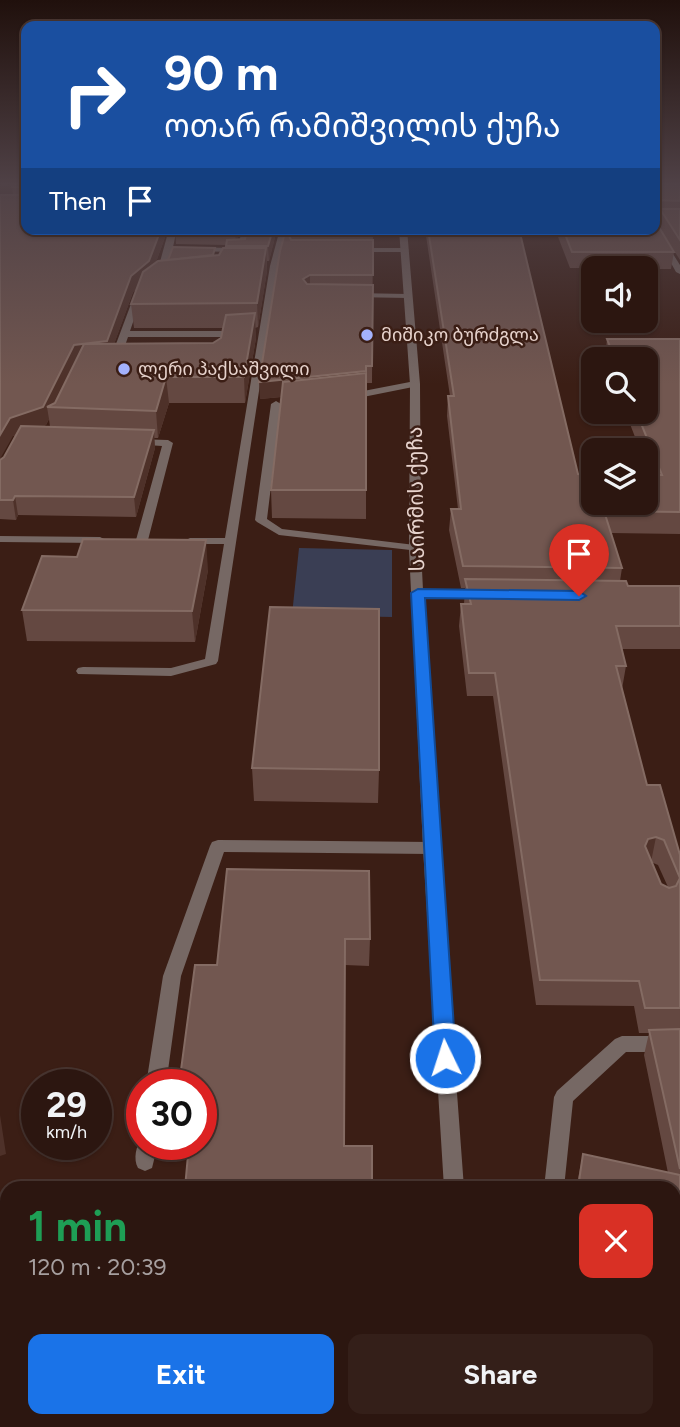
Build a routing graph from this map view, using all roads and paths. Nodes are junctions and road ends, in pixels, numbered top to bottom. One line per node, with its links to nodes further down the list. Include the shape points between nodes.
1 (405, 250): 13 (street, საირმის ქუჩა)
2 (168, 251): 11 (street)
3 (186, 251): 4 (street)
4 (238, 251)
5 (278, 251): 8 (street)
6 (670, 251): 9 (street)
7 (260, 266): 8 (street)
8 (274, 266): 14 (street)
9 (680, 272)
10 (169, 278): 11 (street)
11 (157, 279): 15 (street, via 139,293)
12 (337, 295): 13 (street)
13 (408, 296): 17 (street, საირმის ქუჩა)
14 (264, 332): 15 (street, via 220,340); 21 (street)
15 (125, 334): 16 (street, via 109,363)
16 (127, 362)
17 (415, 384): 18 (street); 26 (street, საირმის ქუჩა)
18 (340, 398)
19 (290, 403): 20 (street)
20 (276, 404): 21 (street); 26 (street, via 261,520 279,532)
21 (253, 405): 25 (street)
22 (127, 442): 23 (street, via 167,443 136,540)
23 (0, 539)
24 (180, 541): 25 (street)
25 (230, 541): 29 (street, via 211,661 171,672)
26 (415, 549): 27 (street, საირმის ქუჩა)
27 (418, 593): 28 (street); 30 (street, საირმის ქუჩა)
28 (492, 594)
29 (83, 671)
30 (431, 848): 32 (street, via 218,846 172,976); 33 (street, საირმის ქუჩა)
31 (680, 1044): 34 (street, via 622,1044 564,1097)
32 (158, 1069)
33 (454, 1181)
34 (555, 1181)

